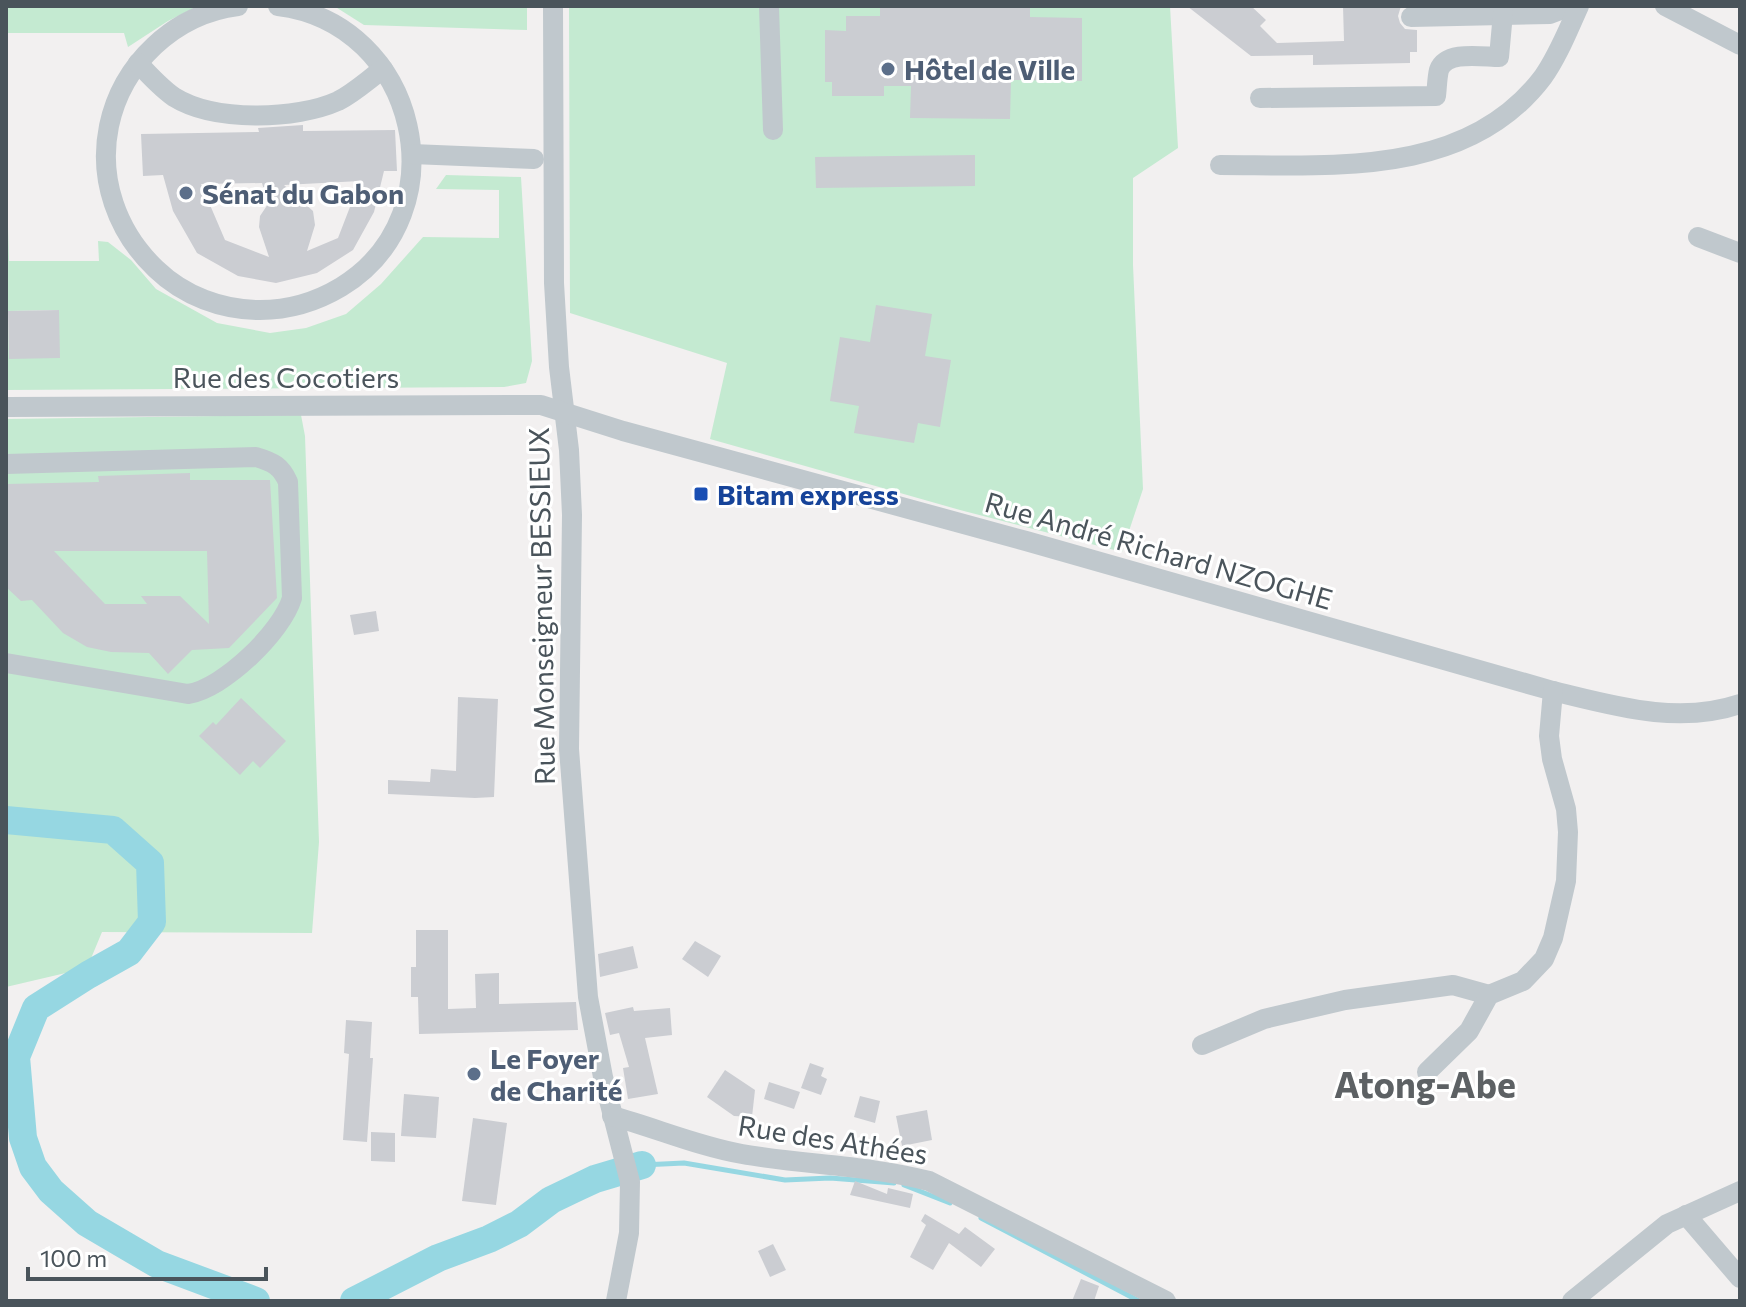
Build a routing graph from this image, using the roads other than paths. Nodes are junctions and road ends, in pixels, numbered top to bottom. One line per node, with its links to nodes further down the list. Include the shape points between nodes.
1 (278, 6): 8 (street)
2 (553, 6): 22 (street, Rue Monseigneur BESSIEUX, via 554,283)
3 (769, 6): 15 (street)
4 (1571, 6): 9 (street, via 1550,14)
5 (1579, 6): 18 (street, via 1549,67 1530,92 1498,120 1460,141 1433,152 1381,161)
6 (1665, 6): 11 (street)
7 (228, 7): 12 (street, via 184,24)
8 (304, 9): 13 (street, via 342,29)
9 (1488, 12): 10 (street); 14 (street, via 1499,57 1457,57 1443,63 1436,96)
10 (1411, 17)
11 (1740, 45)
12 (138, 63): 13 (street, via 176,98 235,114 276,115 323,107); 16 (street, via 121,89 107,137 109,187 116,211 143,257 164,277 215,304 243,310 300,306 351,281 372,262 402,213)
13 (383, 69): 16 (street, via 406,116)
14 (1260, 98)
15 (773, 130)
16 (412, 154): 17 (street)
17 (534, 159)
18 (1220, 165)
19 (1698, 237): 20 (street)
20 (1740, 253)
21 (6, 407): 22 (street, Rue des Cocotiers, via 541,405)
22 (566, 414): 25 (street, Rue André Richard NZOGHE); 30 (street, Rue Monseigneur BESSIEUX, via 572,515 569,749 588,997)
23 (6, 464): 24 (street, via 256,457 273,462 288,482 292,598 276,628 232,672 201,692)
24 (6, 663)
25 (1553, 691): 26 (street, Rue André Richard NZOGHE, via 1661,713 1701,713); 27 (street, via 1549,736 1568,832 1561,908 1544,959 1523,981)
26 (1740, 704)
27 (1489, 995): 28 (street, via 1453,985 1345,1000 1264,1019); 29 (street, via 1469,1031)
28 (1202, 1045)
29 (1427, 1072)
30 (612, 1116): 34 (street, Rue Monseigneur BESSIEUX, via 630,1182 629,1233); 35 (street, Rue des Athées, via 737,1153 929,1181)
31 (1740, 1191): 32 (street)
32 (1686, 1215): 33 (street); 36 (street, via 1667,1224)
33 (1740, 1278)
34 (616, 1301)
35 (1166, 1301)
36 (1572, 1301)

